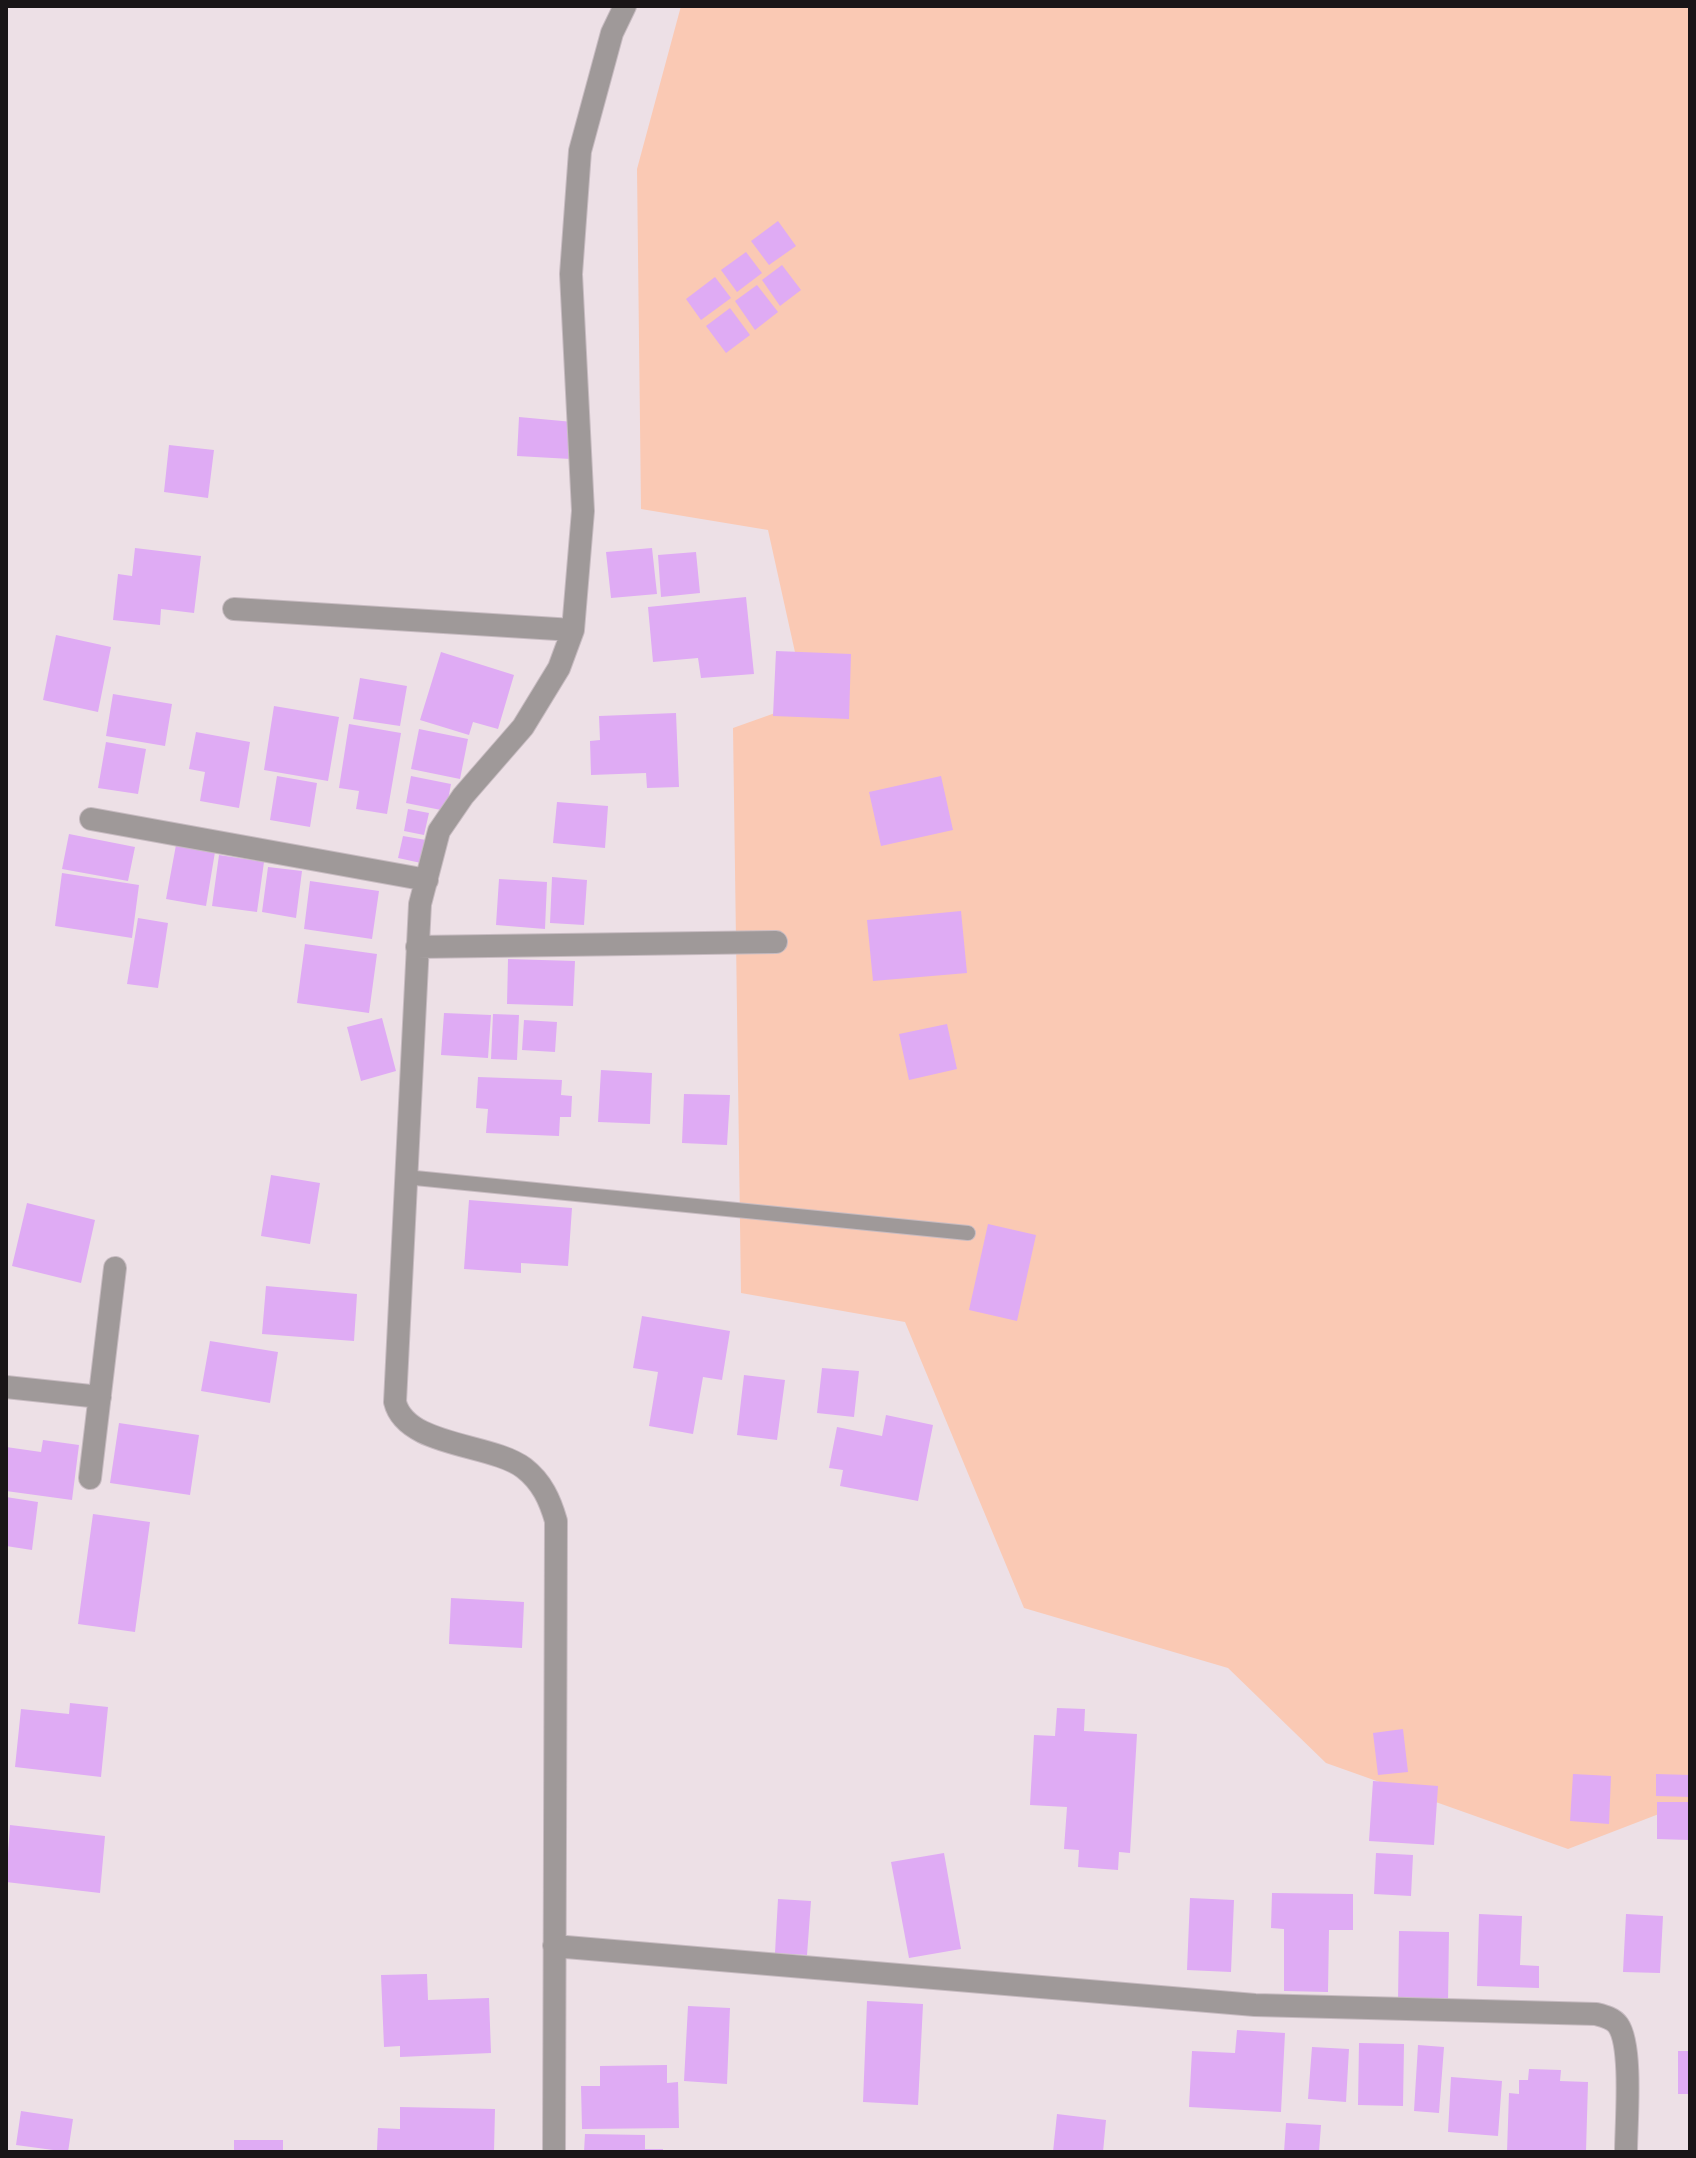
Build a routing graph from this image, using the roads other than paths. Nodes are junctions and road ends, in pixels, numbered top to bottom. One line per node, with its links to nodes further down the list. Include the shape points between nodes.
1 (625, 6): 3 (street, via 612,33 580,151 571,274 583,511)
2 (234, 609): 3 (street)
3 (573, 630): 5 (street, via 559,668 523,727 439,831)
4 (91, 819): 5 (street)
5 (427, 880): 7 (street)
6 (776, 942): 7 (street)
7 (417, 947): 8 (street)
8 (405, 1177): 9 (lane); 14 (street, via 397,1413 417,1430 522,1466 551,1501 556,1521)
9 (968, 1233)
10 (115, 1268): 12 (street)
11 (6, 1387): 12 (street)
12 (100, 1397): 13 (street)
13 (90, 1478)
14 (554, 1946): 15 (street); 16 (street, via 1255,2005 1596,2014 1618,2025 1627,2052)
15 (554, 2152)
16 (1626, 2152)

